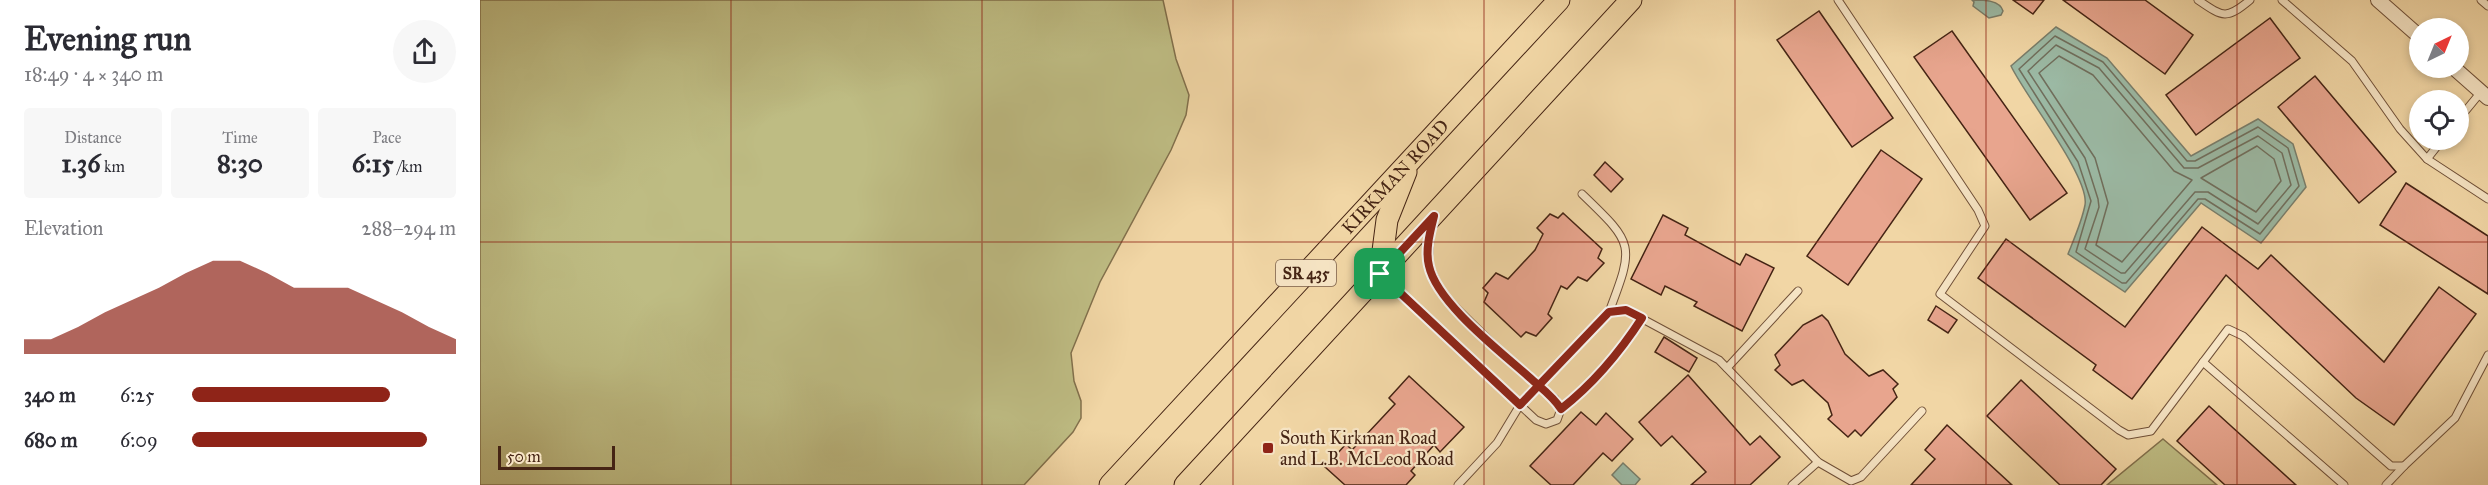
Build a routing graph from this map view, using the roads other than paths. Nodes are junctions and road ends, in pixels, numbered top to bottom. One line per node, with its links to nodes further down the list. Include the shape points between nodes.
1 (1558, 0): 16 (main road, KIRKMAN ROAD / SR 435)
2 (1631, 0): 19 (main road, SR 435)
3 (1839, 0): 25 (lane, via 1985,226 1940,294 2128,435 2151,431)
4 (2198, 0): 5 (lane, via 2223,15 2232,15)
5 (2250, 0)
6 (2282, 0): 15 (lane, via 2352,60 2400,129)
7 (2378, 0): 10 (street)
8 (2481, 0): 9 (lane)
9 (2488, 6)
10 (2409, 27)
11 (2465, 78): 12 (street)
12 (2485, 95): 13 (lane)
13 (2469, 110)
14 (2434, 150): 15 (lane)
15 (2427, 159): 18 (lane)
16 (1411, 160): 20 (main road, via 1387,220); 33 (main road, KIRKMAN ROAD / SR 435)
17 (1582, 194): 22 (lane, via 1617,228 1627,250 1626,268)
18 (2488, 199)
19 (1434, 216): 20 (main road, SR 435); 27 (lane, via 1428,263 1441,293)
20 (1380, 274): 28 (lane); 34 (main road, SR 435)
21 (1798, 291): 26 (lane)
22 (1609, 312): 23 (lane, via 1626,310); 27 (lane)
23 (1642, 318): 26 (lane); 29 (lane, via 1581,393)
24 (2488, 355): 32 (lane, via 2455,418)
25 (2203, 362): 32 (lane, via 2228,329 2243,336 2391,466); 37 (lane)
26 (1727, 368): 31 (lane)
27 (1538, 385): 28 (lane); 29 (lane)
28 (1520, 405): 29 (lane, via 1546,424 1557,420); 35 (lane, via 1497,443)
29 (1561, 409)
30 (1922, 411): 31 (lane, via 1861,477 1851,481)
31 (1818, 462): 36 (lane)
32 (2404, 466): 38 (lane)
33 (1110, 485)
34 (1185, 485)
35 (1458, 485)
36 (1792, 485)
37 (2344, 485)
38 (2386, 485)

